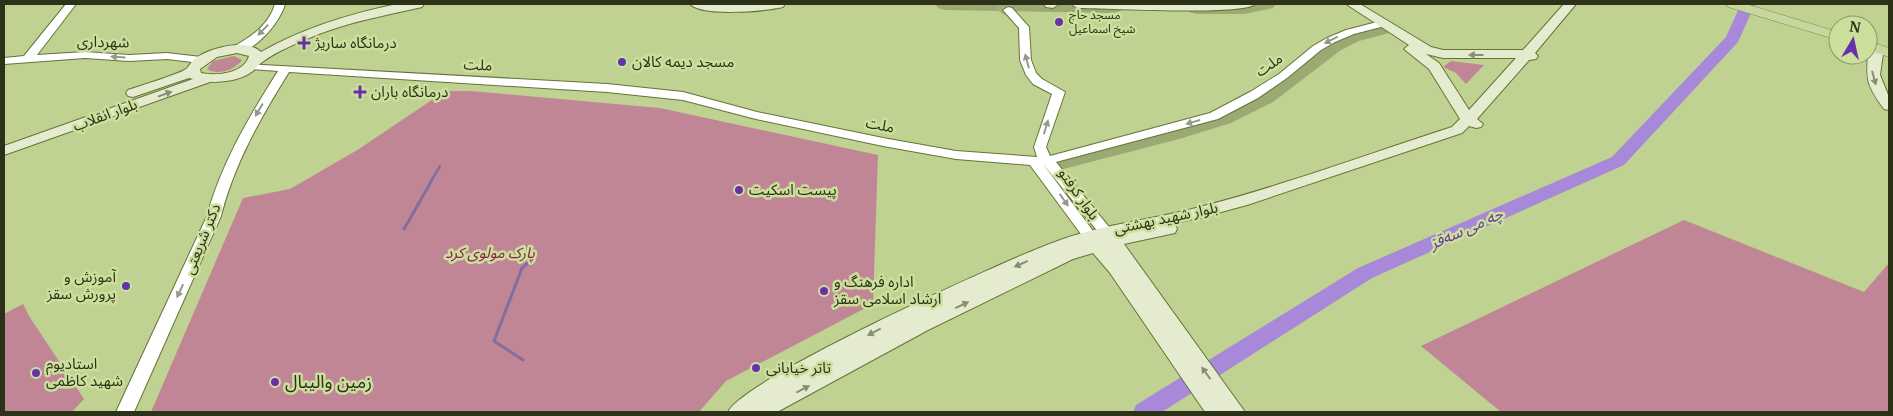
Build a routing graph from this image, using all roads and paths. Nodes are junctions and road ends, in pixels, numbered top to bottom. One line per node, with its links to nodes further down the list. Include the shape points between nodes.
1 (71, 4): 24 (street)
2 (280, 4): 21 (street, one-way to 21, via 279,13 250,42)
3 (385, 4): 26 (main road, via 336,18)
4 (418, 4): 26 (main road, via 355,18 296,39)
5 (696, 4): 15 (main road, via 738,9)
6 (779, 4): 15 (main road, via 772,7)
7 (1077, 4): 8 (main road)
8 (1248, 4)
9 (1343, 4): 17 (main road)
10 (1352, 4): 23 (main road, one-way to 10, via 1443,54 1426,50)
11 (1570, 4): 23 (main road, بلوار شهید بهشتی)
12 (1581, 4): 23 (main road, بلوار شهید بهشتی)
13 (1733, 4): 19 (main road)
14 (1758, 4): 18 (main road)
15 (750, 6)
16 (1008, 10): 37 (street, one-way to 16, via 1041,153 1040,147 1059,92 1034,80 1024,51 1024,26)
17 (1377, 25): 34 (main road, via 1434,66); 37 (street, ملت, one-way to 37, via 1330,40 1276,81 1214,116)
18 (1828, 25)
19 (1828, 33)
20 (1878, 47): 22 (main road)
21 (237, 49): 25 (main road, via 218,52); 26 (main road)
22 (1889, 53)
23 (1530, 56): 34 (main road, بلوار شهید بهشتی, via 1487,114)
24 (28, 59): 25 (street, شهرداری, one-way to 24, via 167,56 85,55); 27 (street, شهرداری)
25 (201, 60): 31 (main road)
26 (253, 60): 29 (street, ملت); 30 (street, ملت); 32 (main road, بلوار انقلاب, via 229,76)
27 (4, 61)
28 (1872, 65): 33 (main road, one-way to 33, via 1875,84)
29 (284, 69): 30 (street, ملت); 41 (street, دکتر شریعتی, one-way to 41, via 249,130 220,193 214,216)
30 (349, 71): 38 (street, ملت, via 683,96 756,116 883,142 956,155)
31 (192, 72): 32 (main road, via 198,78); 35 (main road, بلوار انقلاب)
32 (206, 79): 36 (main road, بلوار انقلاب, one-way to 32)
33 (1889, 106)
34 (1472, 122): 39 (main road, بلوار شهید بهشتی, via 1466,133 1234,212 1188,225)
35 (4, 139)
36 (4, 151)
37 (1049, 160): 38 (street, ملت); 39 (street)
38 (1034, 161): 39 (street, بلوار کرفتو, one-way to 39)
39 (1101, 239): 40 (main road); 42 (main road, بلوار شهید بهشتی, one-way to 42, via 1060,246 925,306 828,356 754,399); 43 (main road, بلوار شهید بهشتی, one-way to 39, via 920,325)
40 (1123, 268): 44 (main road); 45 (main road, one-way to 40)
41 (128, 404)
42 (738, 412)
43 (760, 412)
44 (1216, 412)
45 (1235, 412)

